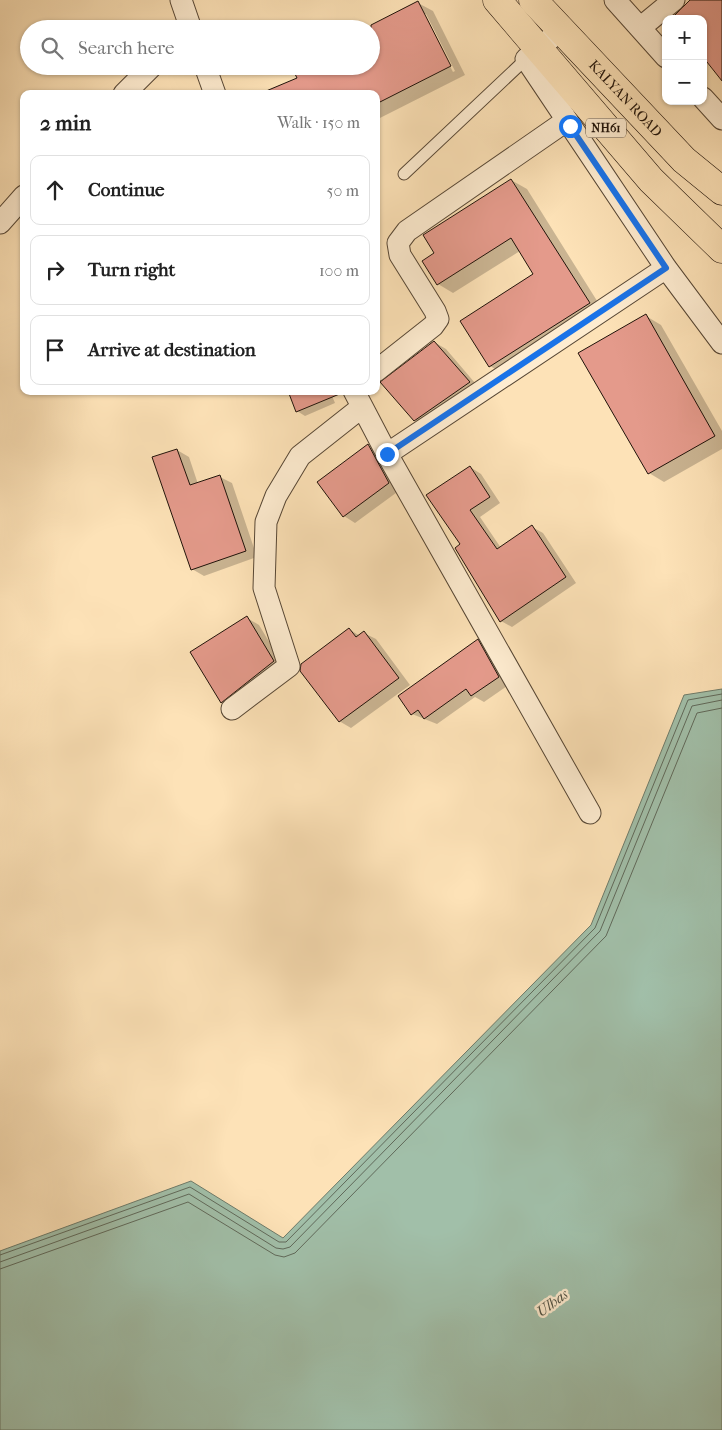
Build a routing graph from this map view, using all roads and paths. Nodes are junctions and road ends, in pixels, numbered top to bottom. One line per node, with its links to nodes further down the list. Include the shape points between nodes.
1 (181, 0): 6 (street)
2 (497, 0): 10 (highway, NH61)
3 (534, 0): 8 (highway, KALYAN ROAD / NH61)
4 (614, 0): 7 (street)
5 (674, 0): 7 (street)
6 (188, 20)
7 (640, 28): 9 (street)
8 (562, 29): 10 (street); 19 (highway, KALYAN ROAD / NH61, via 684,160)
9 (662, 53)
10 (532, 54): 17 (street); 18 (lane); 22 (highway, NH61, via 651,180)
11 (143, 75): 13 (street)
12 (208, 75): 14 (street)
13 (128, 90)
14 (214, 90)
15 (707, 102): 16 (street)
16 (722, 119)
17 (566, 120): 23 (street); 25 (street, via 407,231 398,243 400,255 438,319)
18 (404, 174)
19 (722, 191)
20 (20, 200): 21 (street)
21 (0, 223)
22 (722, 249)
23 (666, 268): 24 (street); 27 (street)
24 (722, 343)
25 (380, 368)
26 (358, 399): 27 (street); 28 (street, via 300,456 276,496 266,522 264,588 289,666)
27 (387, 454): 29 (street)
28 (232, 709)
29 (590, 813)

